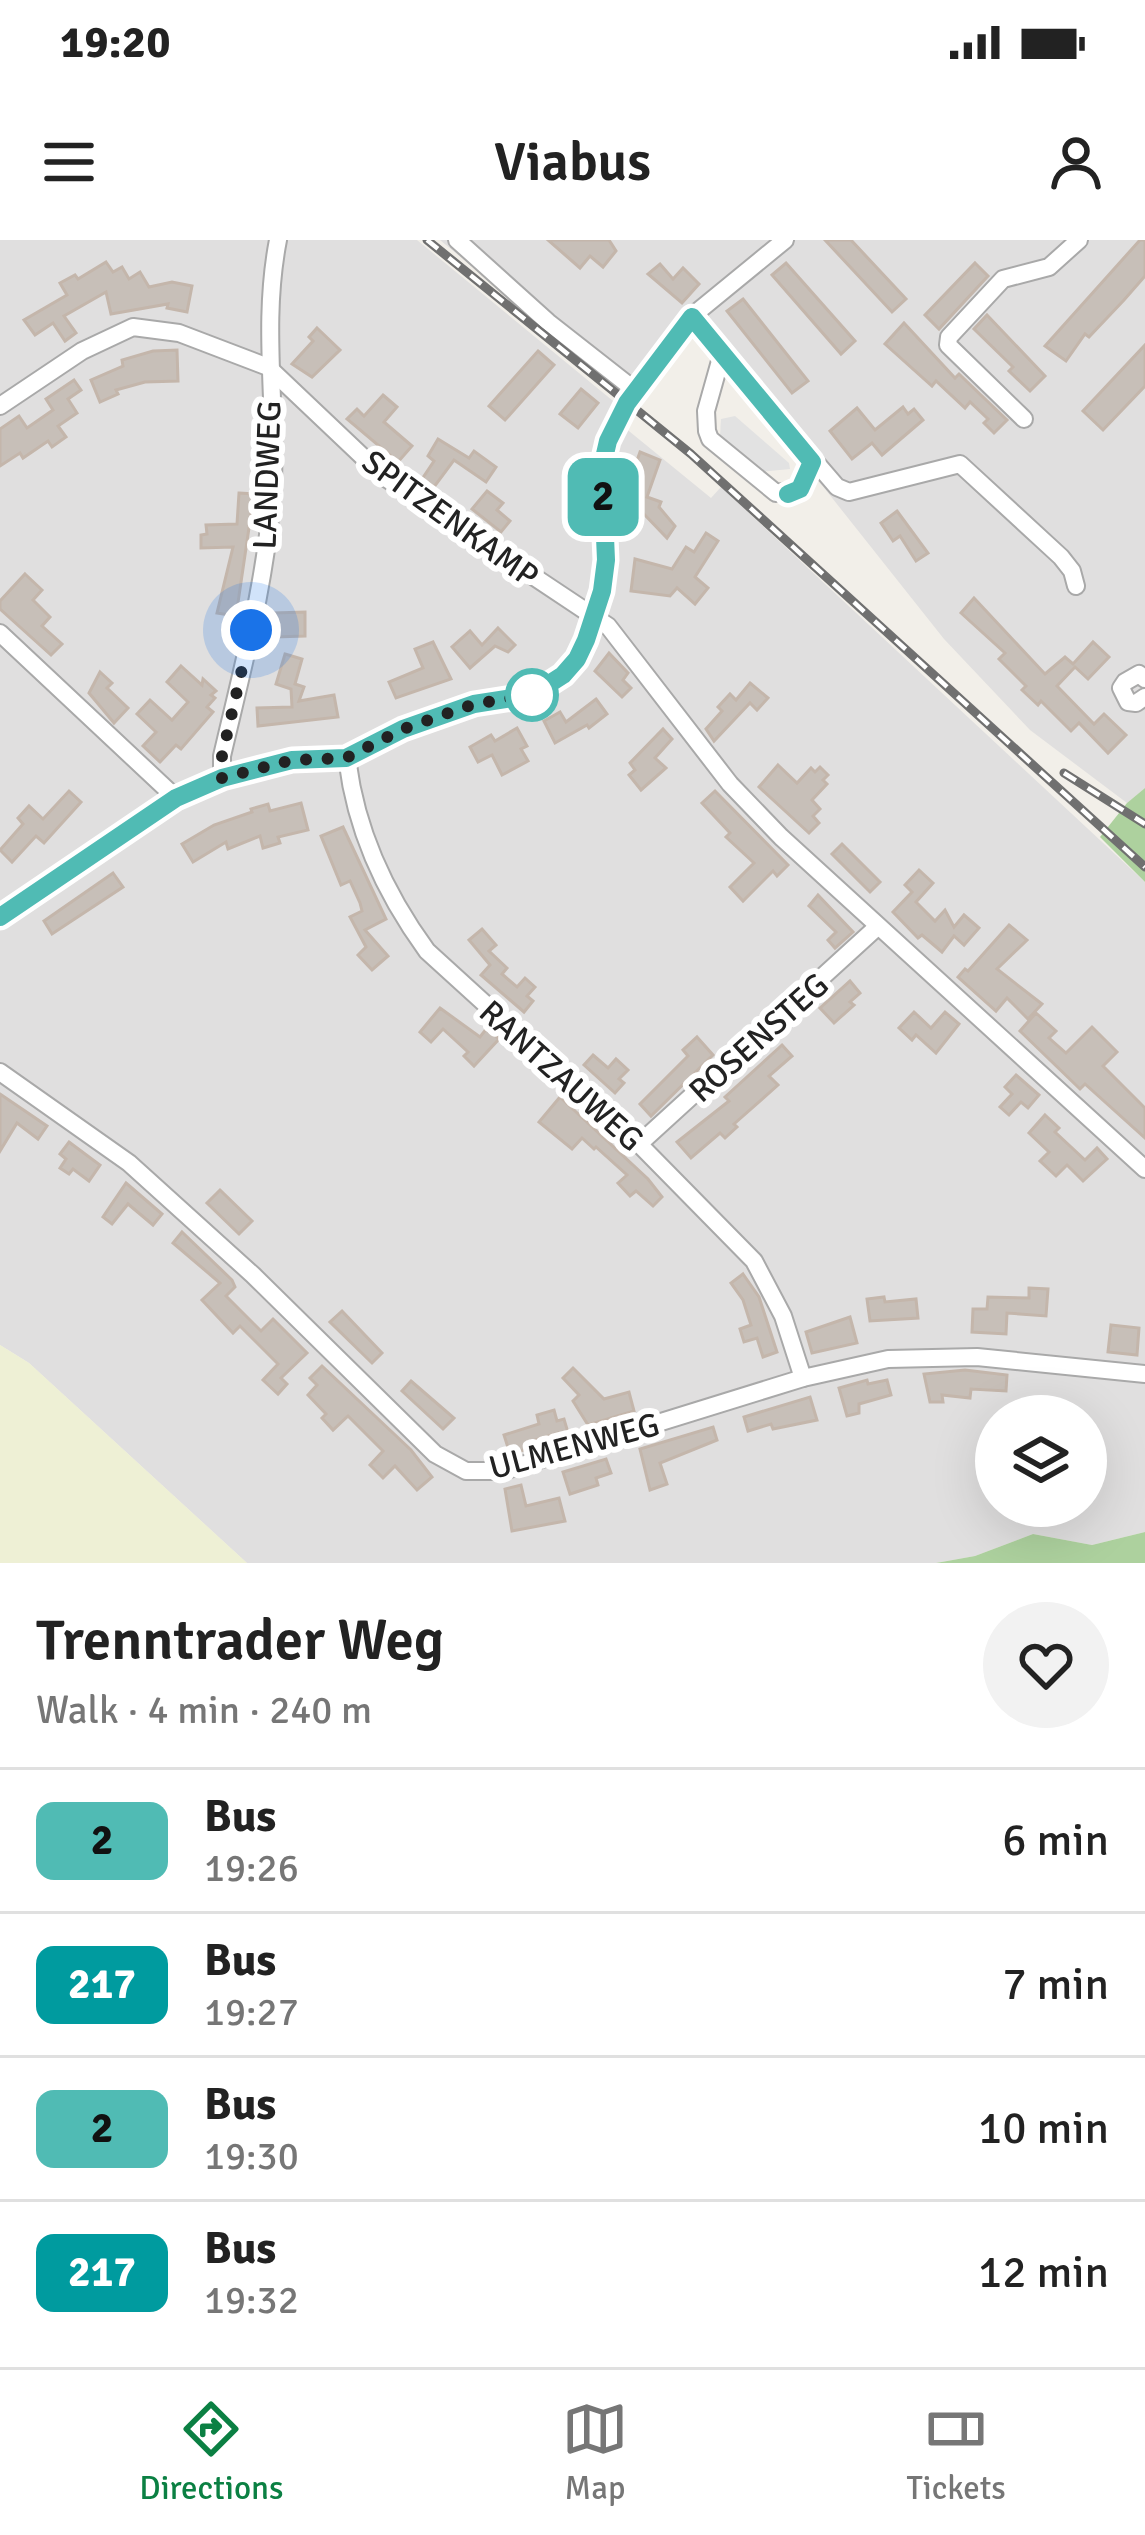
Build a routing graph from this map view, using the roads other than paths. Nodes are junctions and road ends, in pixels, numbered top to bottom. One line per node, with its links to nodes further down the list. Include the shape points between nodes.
1 (278, 240): 7 (street, LANDWEG)
2 (457, 240): 8 (street)
3 (785, 240): 5 (street)
4 (1079, 240): 10 (street, via 1059,261 1004,279 949,338)
5 (689, 320): 6 (street); 8 (street)
6 (722, 354): 11 (street); 11 (street, via 705,420 710,439 776,493 800,489)
7 (268, 367): 9 (street, SPITZENKAMP, via 179,333 134,327); 13 (street, SPITZENKAMP, via 384,477); 18 (street, LANDWEG, via 268,524)
8 (636, 391): 13 (street, via 604,454 606,560)
9 (0, 406)
10 (1024, 419)
11 (812, 462): 12 (street, via 849,492 960,464 1061,556)
12 (1076, 586)
13 (595, 618): 17 (street, via 577,659 549,685 403,729); 21 (street, SPITZENKAMP, via 730,784)
14 (0, 633): 19 (street)
15 (1145, 679): 16 (street, via 1139,674 1121,688 1128,702)
16 (1145, 697)
17 (346, 758): 18 (street, via 292,760); 23 (street, RANTZAUWEG, via 362,836 427,951)
18 (222, 778): 19 (street)
19 (176, 798): 20 (street)
20 (0, 917)
21 (876, 928): 23 (street, ROSENSTEG); 24 (street, SPITZENKAMP)
22 (0, 1072): 26 (street, ULMENWEG, via 129,1162 451,1466 503,1471)
23 (639, 1144): 26 (street, RANTZAUWEG, via 754,1261)
24 (1145, 1169)
25 (1145, 1374): 26 (street, ULMENWEG, via 946,1356)
26 (803, 1378)

